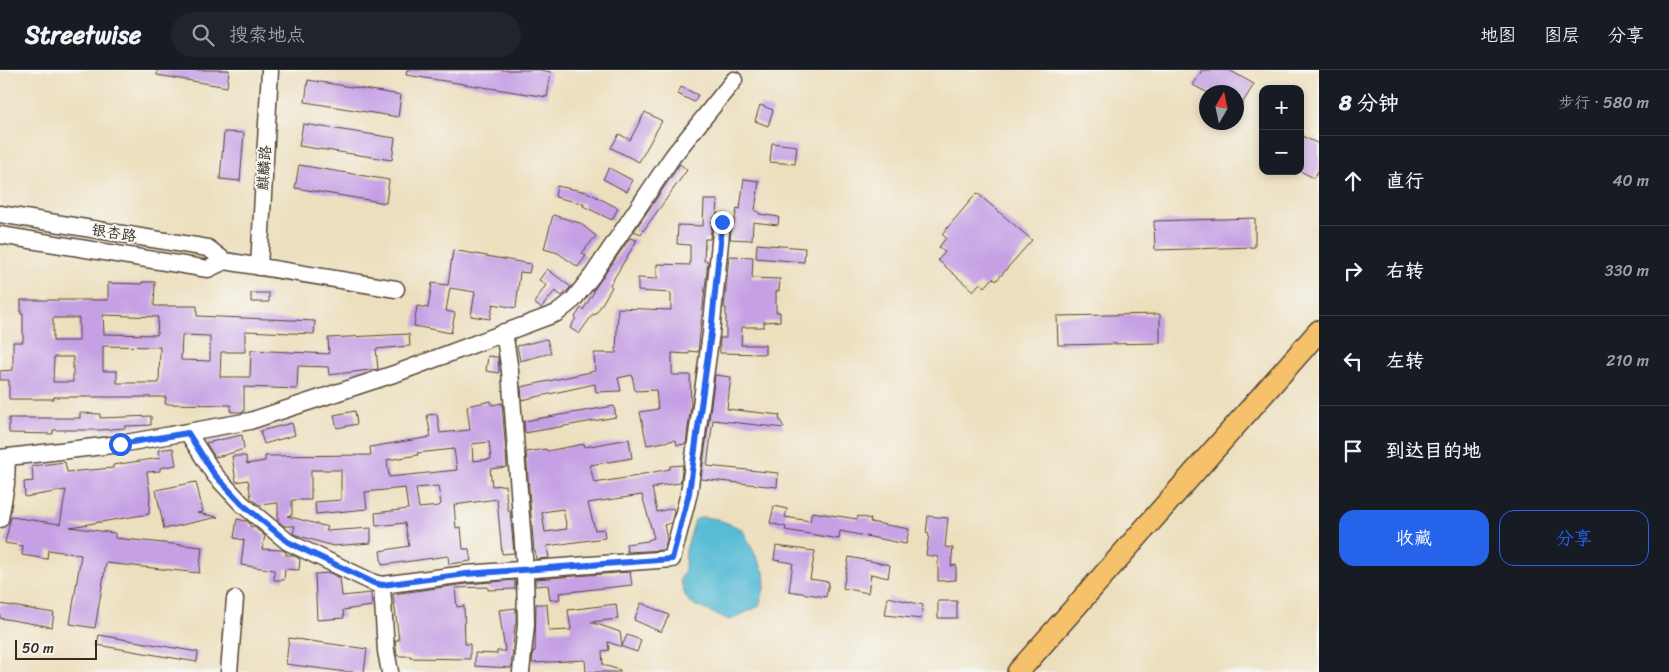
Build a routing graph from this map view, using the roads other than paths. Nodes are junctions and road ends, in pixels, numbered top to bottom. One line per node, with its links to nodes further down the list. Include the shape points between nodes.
1 (270, 70): 7 (street, 麒麟路)
2 (734, 80): 10 (street, via 673,156 573,300 557,313)
3 (0, 214): 6 (street, 银杏路, via 208,248)
4 (722, 222): 14 (street, via 689,493 672,559)
5 (0, 235): 6 (street, 银杏路, via 208,269)
6 (225, 261): 7 (street, 银杏路)
7 (259, 267): 8 (street, 银杏路)
8 (396, 289)
9 (1319, 331): 20 (main road)
10 (504, 332): 11 (street, via 397,373 250,421); 14 (street, via 510,371)
11 (188, 433): 12 (street); 15 (street, via 214,474 242,504 288,542)
12 (3, 457): 13 (street, via 6,484)
13 (0, 519)
14 (525, 570): 15 (street); 19 (street, via 526,625)
15 (382, 585): 18 (street)
16 (235, 599): 17 (street)
17 (229, 672)
18 (390, 672)
19 (521, 672)
20 (1018, 672)

